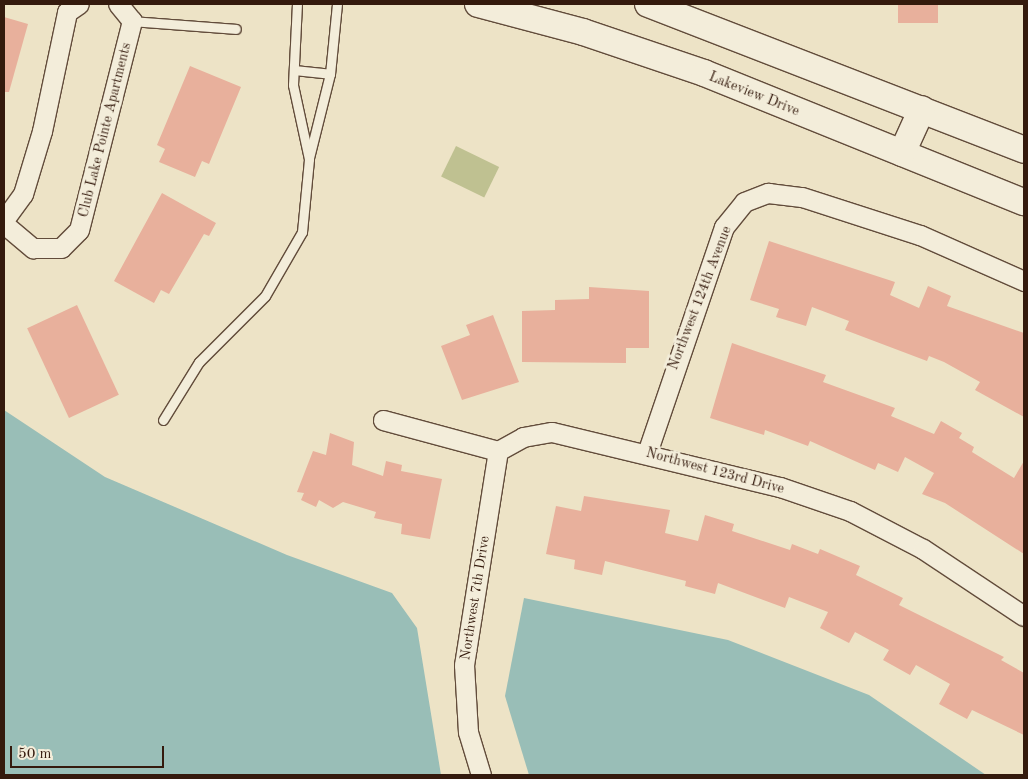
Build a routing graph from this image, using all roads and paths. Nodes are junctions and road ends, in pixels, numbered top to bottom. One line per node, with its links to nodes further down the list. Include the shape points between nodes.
1 (79, 4): 16 (street, Club Lake Pointe Apartments, via 67,12 42,131 22,194)
2 (118, 4): 7 (street)
3 (297, 4): 9 (lane)
4 (337, 4): 10 (lane)
5 (478, 4): 13 (street, Lakeview Drive, via 583,32 694,70)
6 (648, 4): 11 (street)
7 (132, 21): 8 (lane); 16 (street, Club Lake Pointe Apartments, via 79,230 61,248 33,248)
8 (236, 29)
9 (294, 70): 10 (lane); 14 (lane)
10 (330, 74): 14 (lane)
11 (922, 109): 12 (street); 13 (street)
12 (1024, 150)
13 (902, 153): 15 (street, Lakeview Drive)
14 (309, 159): 18 (lane, via 302,232 289,259 265,296 199,362)
15 (1024, 202)
16 (4, 222)
17 (1024, 281): 21 (street, Northwest 124th Avenue, via 920,235 802,197 768,193 744,202 724,227)
18 (163, 420)
19 (383, 420): 20 (street)
20 (498, 451): 21 (street, Northwest 123rd Drive, via 524,437 552,432); 23 (street, Northwest 7th Drive, via 464,665 468,732)
21 (647, 453): 22 (street, Northwest 123rd Drive, via 850,511 923,549)
22 (1024, 616)
23 (481, 775)

